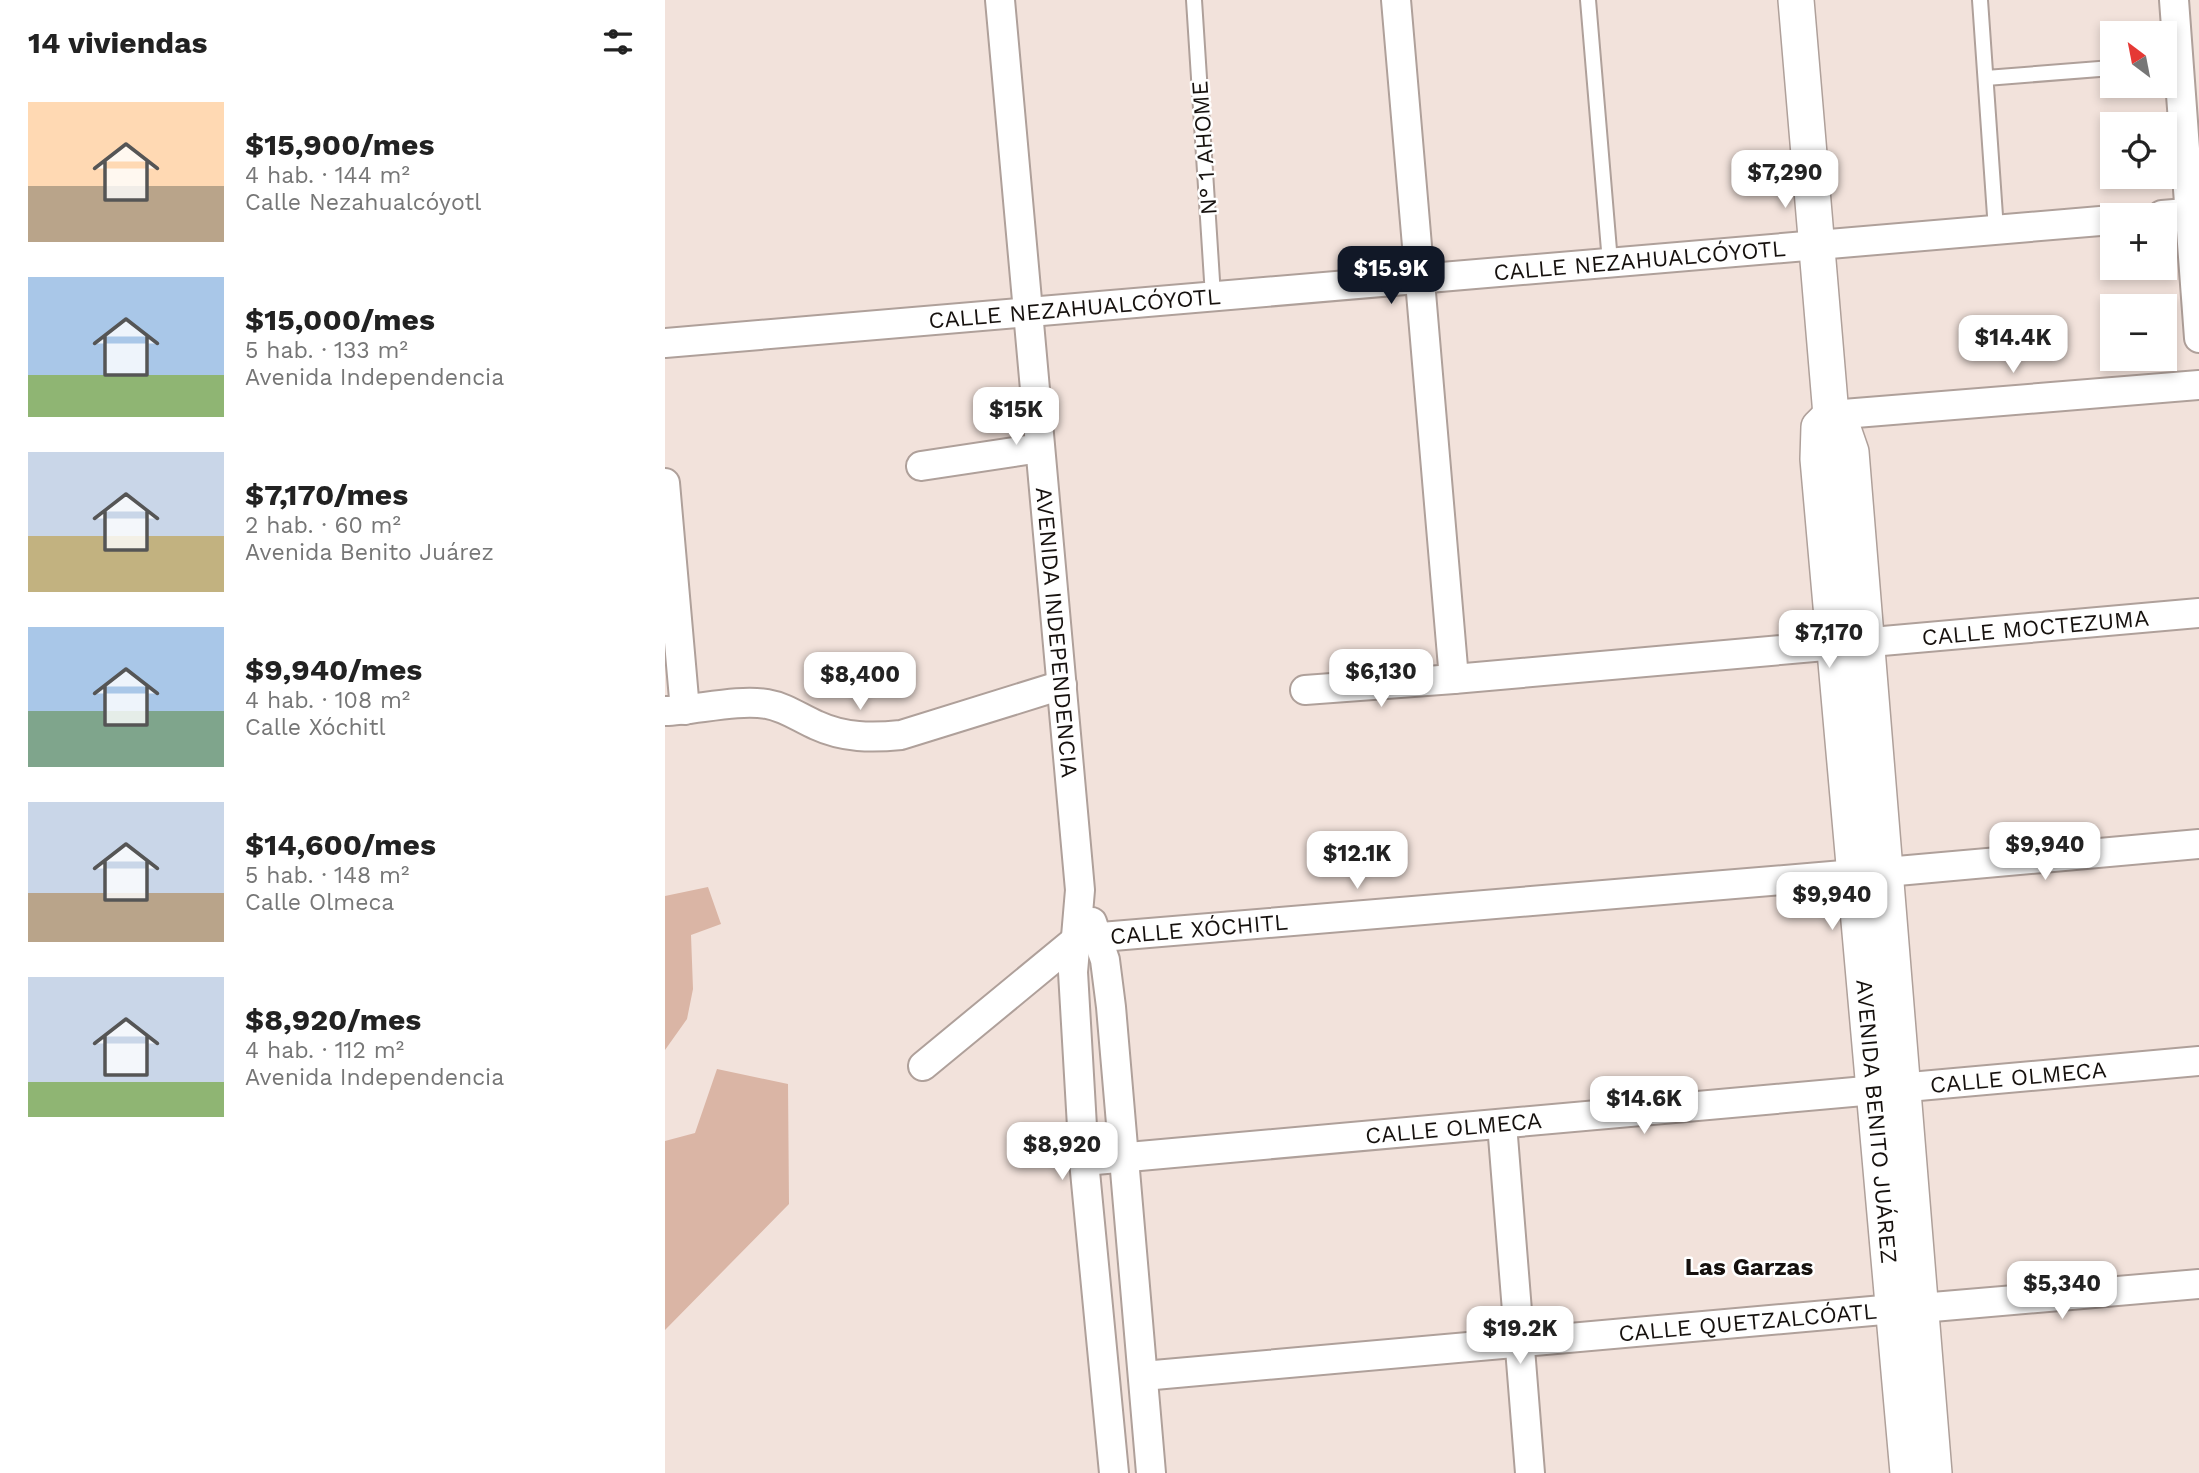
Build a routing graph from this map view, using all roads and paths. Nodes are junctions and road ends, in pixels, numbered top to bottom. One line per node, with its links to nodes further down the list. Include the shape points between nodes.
1 (1000, 0): 19 (street, AVENIDA INDEPENDENCIA)
2 (1194, 0): 18 (lane, N° 1 AHOME)
3 (1396, 0): 17 (street)
4 (1588, 0): 16 (lane)
5 (1796, 0): 15 (street)
6 (1980, 0): 10 (lane)
7 (2173, 0): 8 (street)
8 (2172, 21)
9 (2100, 69): 10 (lane)
10 (1986, 78): 14 (lane)
11 (2174, 98): 12 (street)
12 (2184, 213): 20 (street)
13 (2100, 221): 14 (street, CALLE NEZAHUALCÓYOTL)
14 (1996, 229): 15 (street, CALLE NEZAHUALCÓYOTL)
15 (1816, 245): 16 (street, CALLE NEZAHUALCÓYOTL); 23 (street)
16 (1610, 262): 17 (street, CALLE NEZAHUALCÓYOTL)
17 (1419, 279): 18 (street, CALLE NEZAHUALCÓYOTL); 29 (street)
18 (1213, 296): 19 (street, CALLE NEZAHUALCÓYOTL)
19 (1028, 312): 21 (street, CALLE NEZAHUALCÓYOTL); 24 (street, AVENIDA INDEPENDENCIA)
20 (2199, 338)
21 (665, 343)
22 (2199, 385): 23 (street)
23 (1831, 415): 28 (street, AVENIDA BENITO JUÁREZ, via 1819,427 1817,441)
24 (1041, 448): 25 (street); 30 (street, AVENIDA INDEPENDENCIA)
25 (922, 466)
26 (665, 483): 32 (street)
27 (2199, 613): 28 (street, CALLE MOCTEZUMA)
28 (1850, 643): 29 (street, CALLE MOCTEZUMA); 34 (street, AVENIDA BENITO JUÁREZ)
29 (1454, 679): 31 (street, CALLE MOCTEZUMA)
30 (1062, 685): 32 (street, via 901,735 875,737 818,726 769,704); 35 (street, AVENIDA INDEPENDENCIA)
31 (1305, 690)
32 (675, 710)
33 (2199, 844): 34 (street, CALLE XÓCHITL)
34 (1870, 873): 35 (street, CALLE XÓCHITL); 38 (street, AVENIDA BENITO JUÁREZ)
35 (1088, 938): 37 (street, CALLE XÓCHITL); 40 (street, AVENIDA INDEPENDENCIA, via 1105,960); 41 (street, AVENIDA INDEPENDENCIA, via 1073,972)
36 (2199, 1061): 38 (street, CALLE OLMECA)
37 (923, 1066)
38 (1888, 1090): 39 (street, CALLE OLMECA); 43 (street, AVENIDA BENITO JUÁREZ)
39 (1502, 1124): 40 (street, CALLE OLMECA); 44 (street)
40 (1124, 1157): 41 (street, CALLE OLMECA); 45 (street, AVENIDA INDEPENDENCIA)
41 (1084, 1161): 46 (street, AVENIDA INDEPENDENCIA)
42 (2199, 1284): 43 (street, CALLE QUETZALCÓATL)
43 (1907, 1309): 44 (street, CALLE QUETZALCÓATL); 49 (street, AVENIDA BENITO JUÁREZ); 50 (street, AVENIDA BENITO JUÁREZ)
44 (1518, 1342): 45 (street, CALLE QUETZALCÓATL); 48 (street)
45 (1143, 1376): 47 (street, AVENIDA INDEPENDENCIA)
46 (1114, 1473)
47 (1151, 1473)
48 (1530, 1473)
49 (1908, 1473)
50 (1934, 1473)

